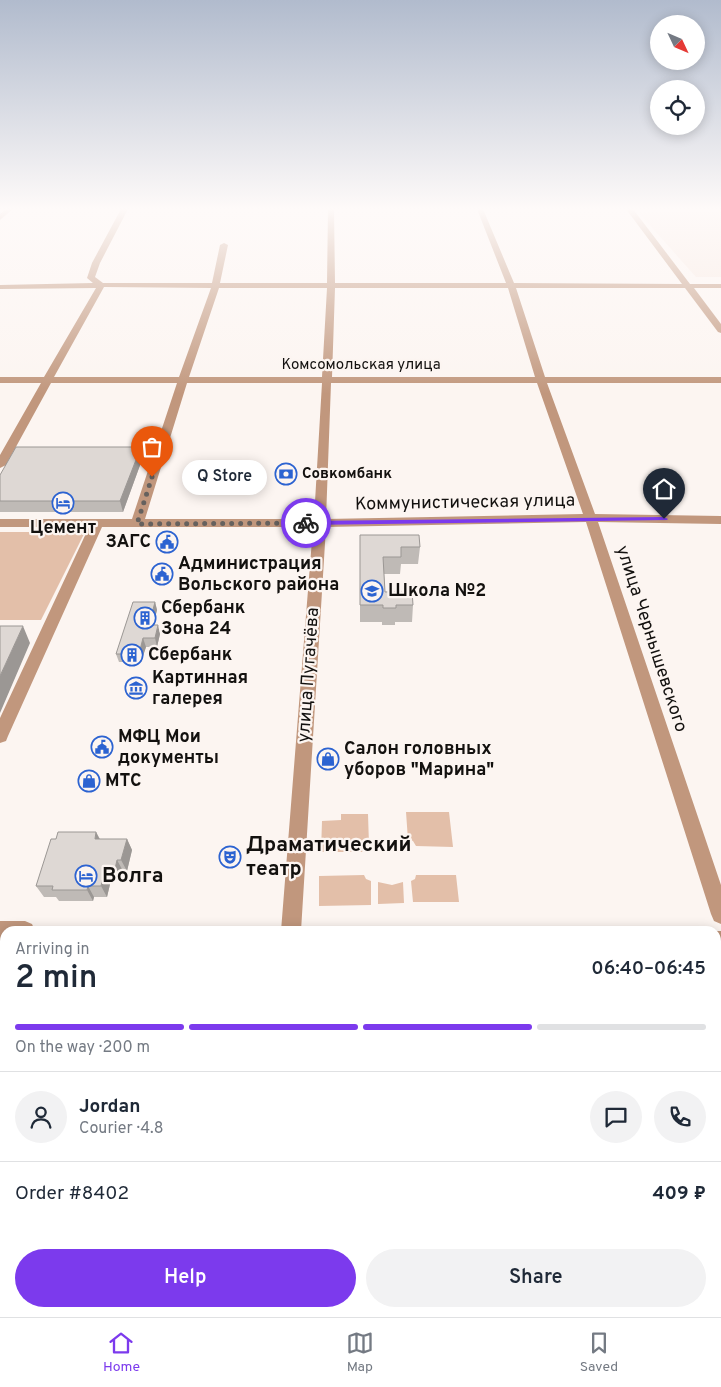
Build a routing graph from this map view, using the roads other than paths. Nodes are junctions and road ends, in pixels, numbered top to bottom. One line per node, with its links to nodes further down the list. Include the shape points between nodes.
1 (94, 270): 6 (street, via 91,278)
2 (219, 270): 7 (street)
3 (331, 270): 8 (street, улица Пугачёва)
4 (505, 270): 9 (street, улица Чернышевского)
5 (676, 270): 10 (street)
6 (101, 285): 7 (street); 12 (street); 16 (street)
7 (216, 285): 8 (street); 14 (street)
8 (331, 285): 9 (street); 19 (street, улица Пугачёва)
9 (511, 285): 10 (street); 17 (street, улица Чернышевского)
10 (688, 286): 11 (street); 13 (street)
11 (721, 286)
12 (0, 287)
13 (721, 330)
14 (183, 379): 16 (street, Комсомольская улица); 19 (street, Комсомольская улица); 26 (street)
15 (0, 380): 16 (street, Комсомольская улица)
16 (48, 380): 20 (street)
17 (541, 380): 18 (street, Комсомольская улица); 19 (street, Комсомольская улица); 21 (street, улица Чернышевского)
18 (721, 380)
19 (325, 381): 25 (street, улица Пугачёва)
20 (0, 465)
21 (590, 518): 22 (street, Коммунистическая улица); 25 (street, Коммунистическая улица); 28 (street, улица Чернышевского)
22 (721, 520)
23 (0, 523): 24 (street, Коммунистическая улица)
24 (96, 523): 26 (street, Коммунистическая улица); 27 (street)
25 (320, 523): 26 (street, Коммунистическая улица); 29 (street, улица Пугачёва)
26 (137, 524)
27 (0, 736)
28 (721, 914)
29 (290, 926)

